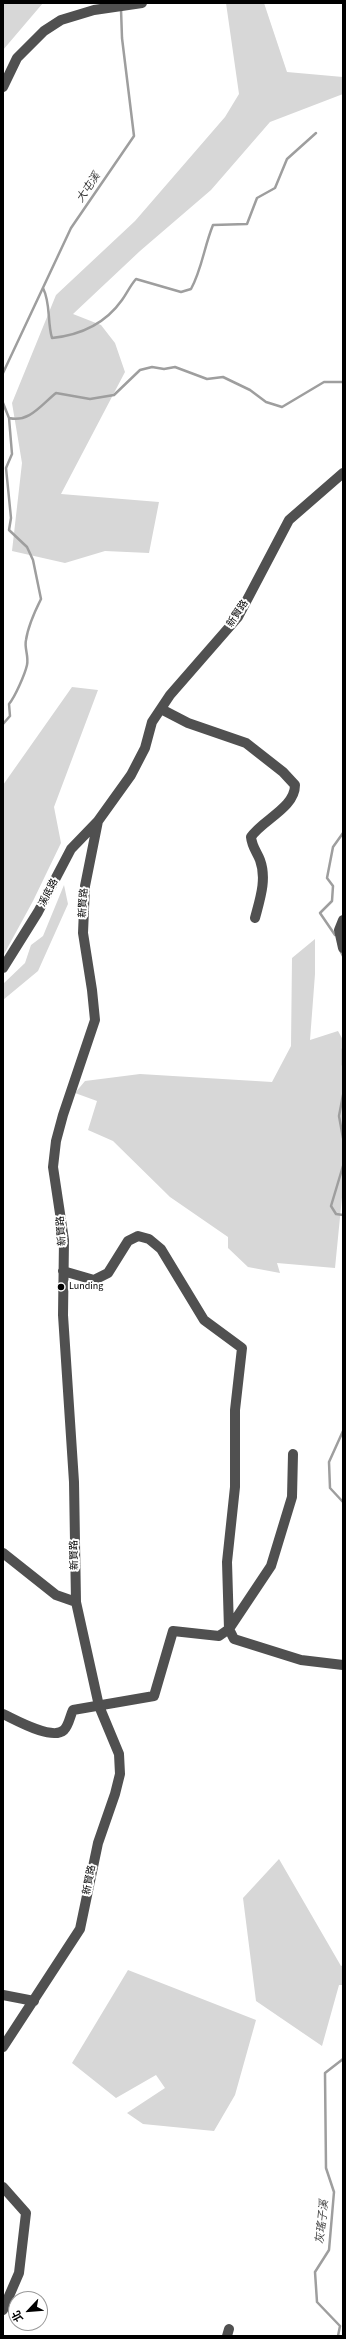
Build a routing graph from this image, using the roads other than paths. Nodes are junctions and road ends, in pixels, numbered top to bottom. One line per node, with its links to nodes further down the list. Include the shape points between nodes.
1 (142, 3): 2 (street, via 94,10 61,20 44,31 17,58)
2 (3, 87)
3 (343, 473): 4 (street, 新賢路, via 289,520 238,617 170,695)
4 (161, 709): 5 (street, 新賢路, via 152,722 132,775); 6 (street, via 188,723 246,743 283,772 295,786 295,794 256,830 251,838 252,846 260,860 264,883)
5 (98, 821): 9 (street, 溪底路, via 71,849 38,912); 10 (street, 新賢路, via 85,886 83,933 95,1020 63,1115 53,1167 64,1240)
6 (255, 918)
7 (343, 920): 8 (street, via 339,930)
8 (343, 948)
9 (3, 968)
10 (63, 1271): 13 (street, 新賢路, via 66,1377 74,1482); 14 (street, via 94,1280 108,1273 115,1258 128,1241 138,1236 148,1239 161,1249 204,1320 242,1348 235,1410 235,1487 227,1562)
11 (293, 1454): 14 (street, via 292,1497 271,1566)
12 (3, 1553): 13 (street, via 56,1596)
13 (76, 1602): 16 (street, 新賢路)
14 (229, 1629): 15 (street, via 234,1639 301,1660); 16 (street, via 219,1636 173,1631 154,1696)
15 (343, 1665)
16 (98, 1706): 17 (street, via 73,1710 66,1729 55,1734 46,1733); 19 (street, 新賢路, via 118,1754 120,1774 98,1843 80,1929)
17 (3, 1714)
18 (3, 1994): 19 (street)
19 (34, 2001): 20 (street, 新賢路)
20 (3, 2046)
21 (3, 2187): 22 (street, via 26,2213 19,2273)
22 (3, 2310)

